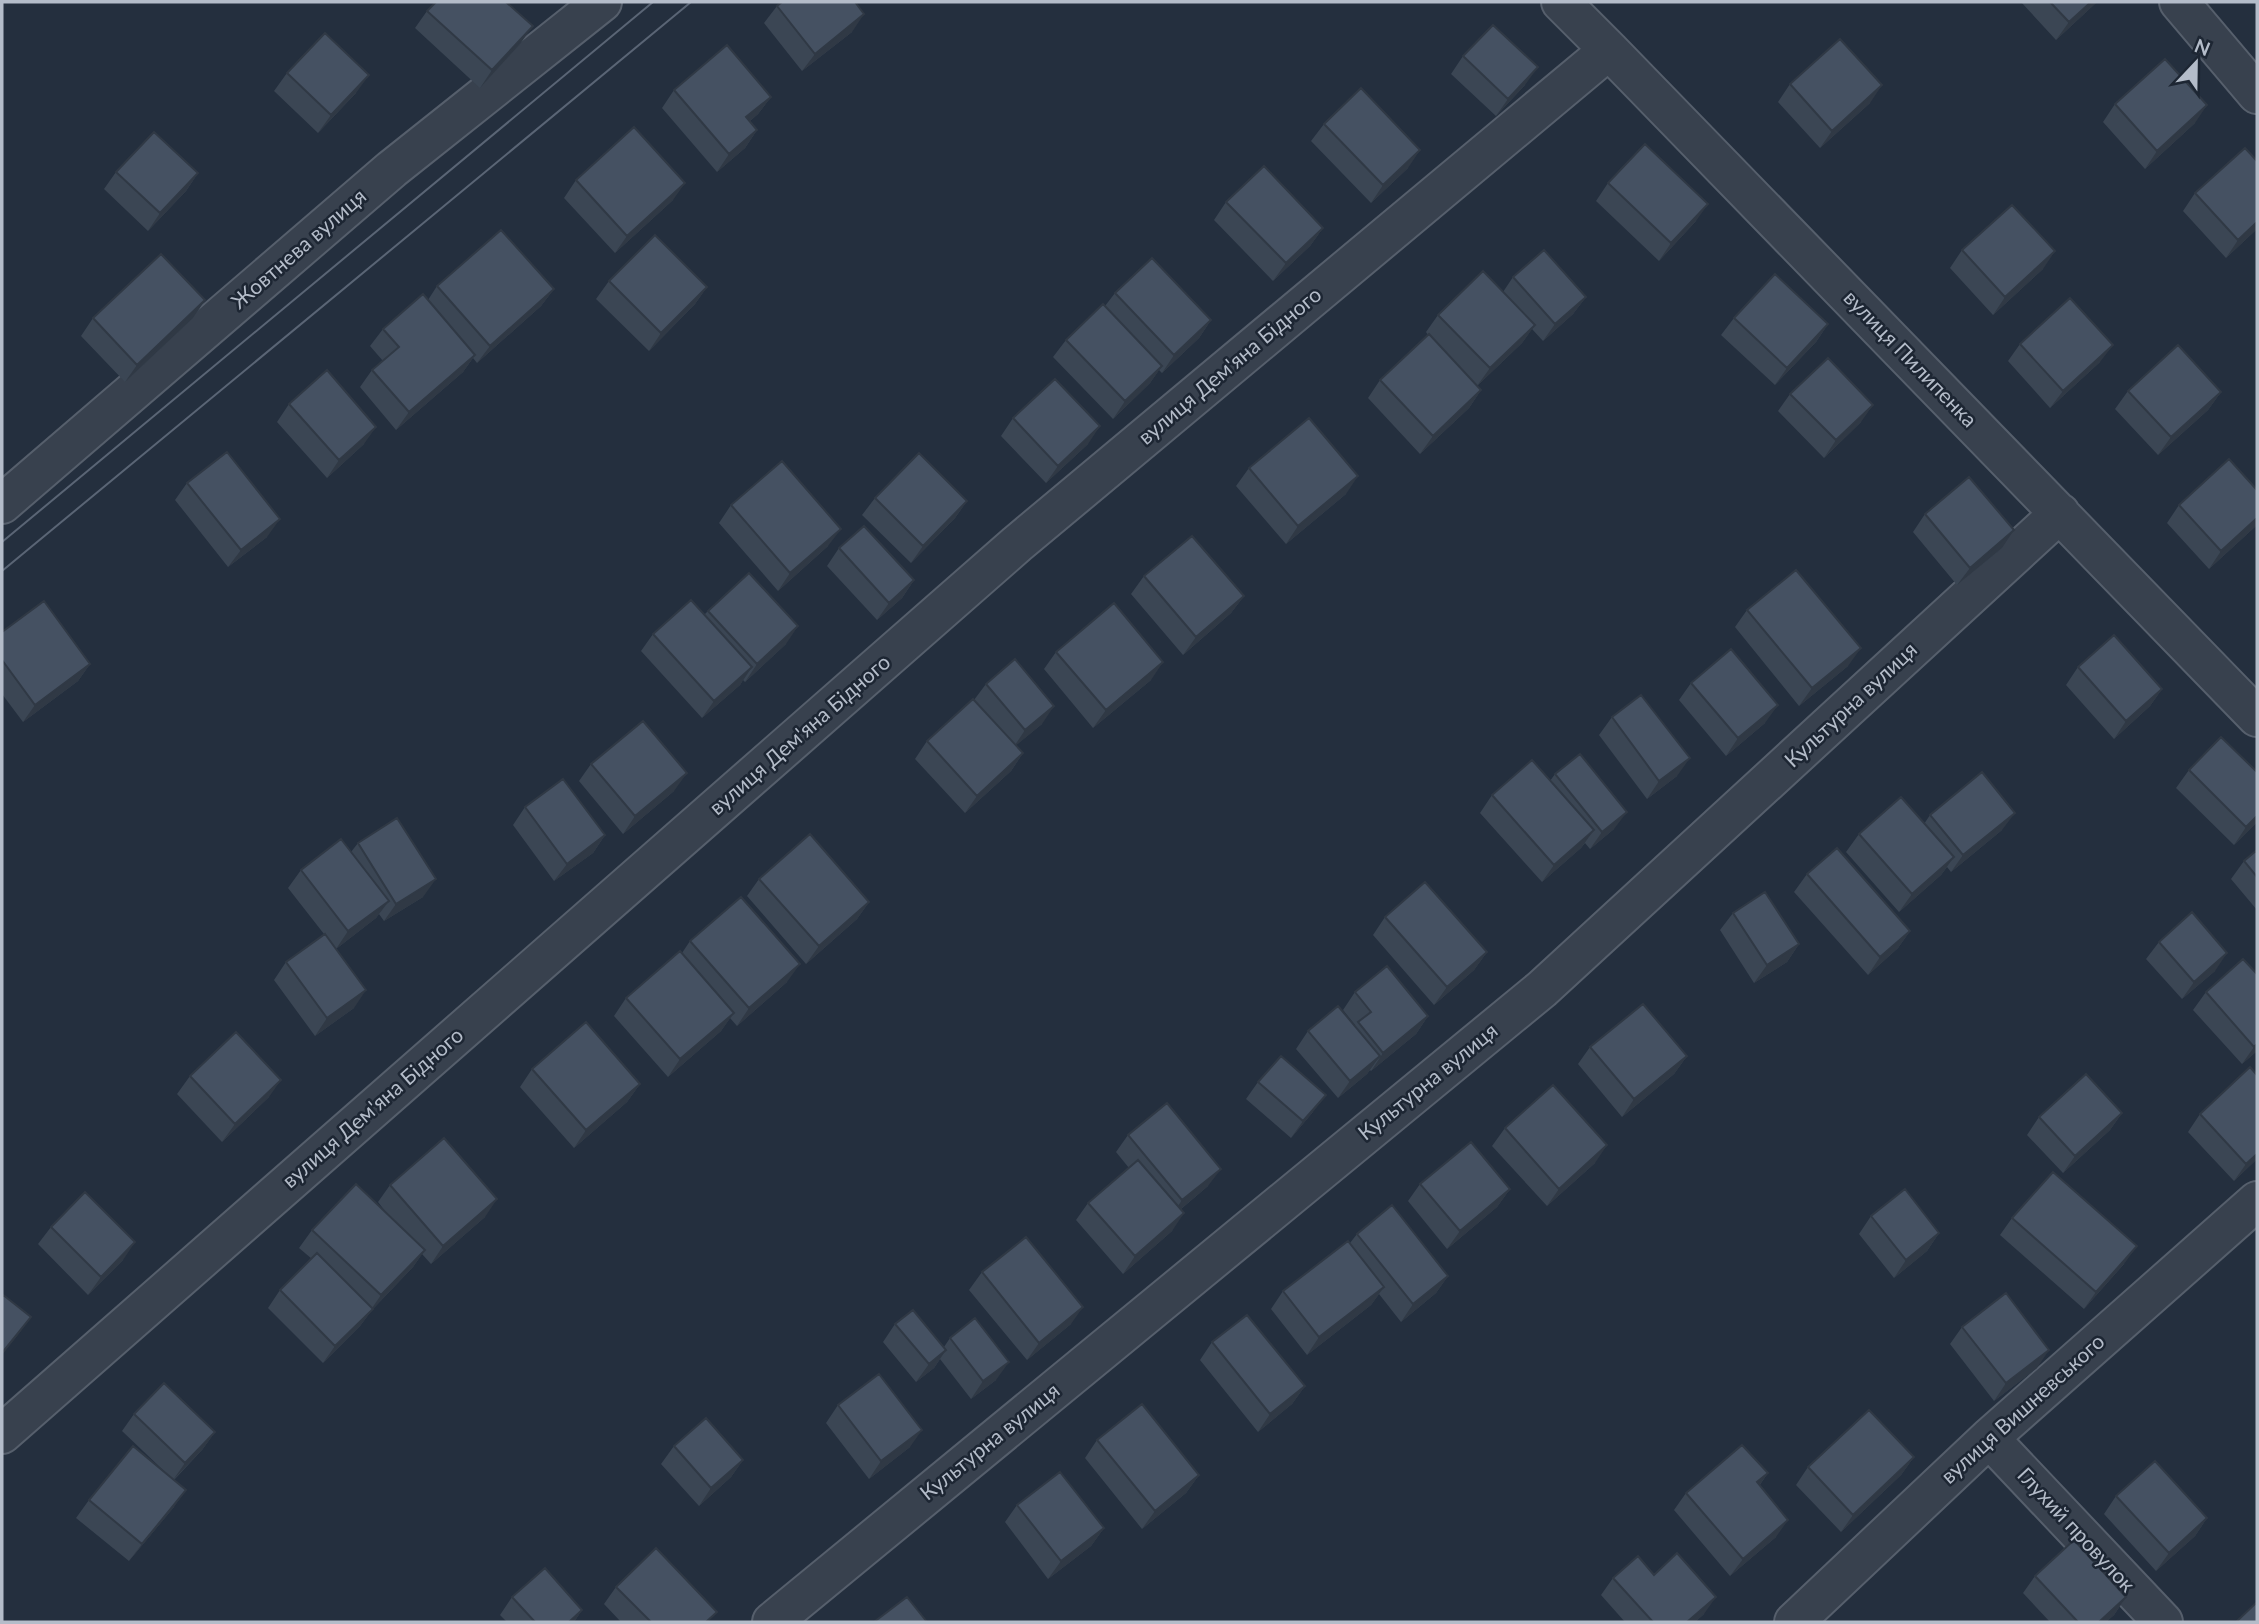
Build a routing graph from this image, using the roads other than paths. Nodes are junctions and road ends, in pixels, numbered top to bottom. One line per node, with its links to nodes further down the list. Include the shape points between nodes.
1 (602, 2): 6 (street, Жовтнева вулиця, via 382,178)
2 (1560, 2): 4 (street, вулиця Пилипенка)
3 (2179, 2): 5 (street)
4 (1609, 50): 7 (street, вулиця Пилипенка); 10 (street, вулиця Дем'яна Бідного, via 1017,544)
5 (2257, 94)
6 (2, 504)
7 (2060, 513): 8 (street, вулиця Пилипенка); 12 (street, Культурна вулиця, via 1542,989)
8 (2257, 717)
9 (2257, 1201): 11 (street, вулиця Вишневського)
10 (2, 1434)
11 (1989, 1437): 13 (street, вулиця Вишневського); 14 (street, Глухий провулок)
12 (772, 1622)
13 (1794, 1622)
14 (2163, 1622)

